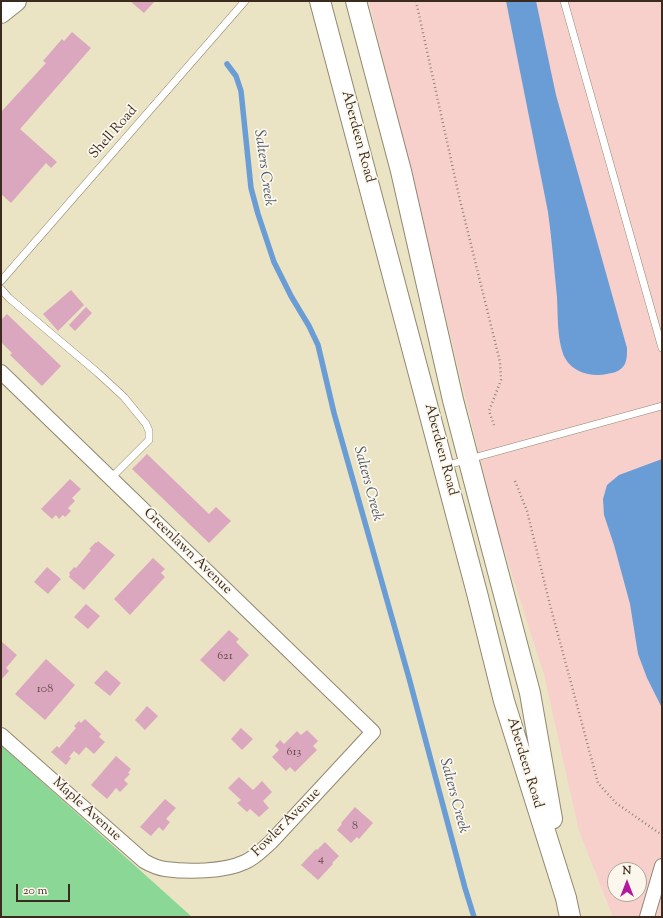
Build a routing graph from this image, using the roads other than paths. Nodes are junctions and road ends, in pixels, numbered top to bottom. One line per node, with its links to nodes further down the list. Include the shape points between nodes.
1 (7, 1): 7 (main road)
2 (16, 1): 7 (main road)
3 (245, 1): 8 (lane, Shell Road)
4 (320, 1): 14 (main road, Aberdeen Road)
5 (356, 1): 13 (main road, Aberdeen Road, via 405,186)
6 (564, 1): 10 (lane)
7 (1, 12)
8 (1, 280)
9 (1, 290): 15 (lane, via 108,382 146,424 149,440)
10 (662, 348)
11 (1, 372): 15 (street, Greenlawn Avenue)
12 (662, 406): 13 (lane)
13 (469, 460): 14 (lane); 20 (main road, Aberdeen Road, via 530,694)
14 (444, 466): 20 (main road, Aberdeen Road, via 504,701)
15 (111, 478): 16 (street, Greenlawn Avenue)
16 (373, 732): 19 (street, Fowler Avenue, via 272,842 255,857 230,867)
17 (1, 734): 19 (street, Maple Avenue, via 144,861 164,869)
18 (662, 866): 22 (street)
19 (178, 870)
20 (566, 898): 21 (main road, Aberdeen Road)
21 (570, 917)
22 (647, 917)

